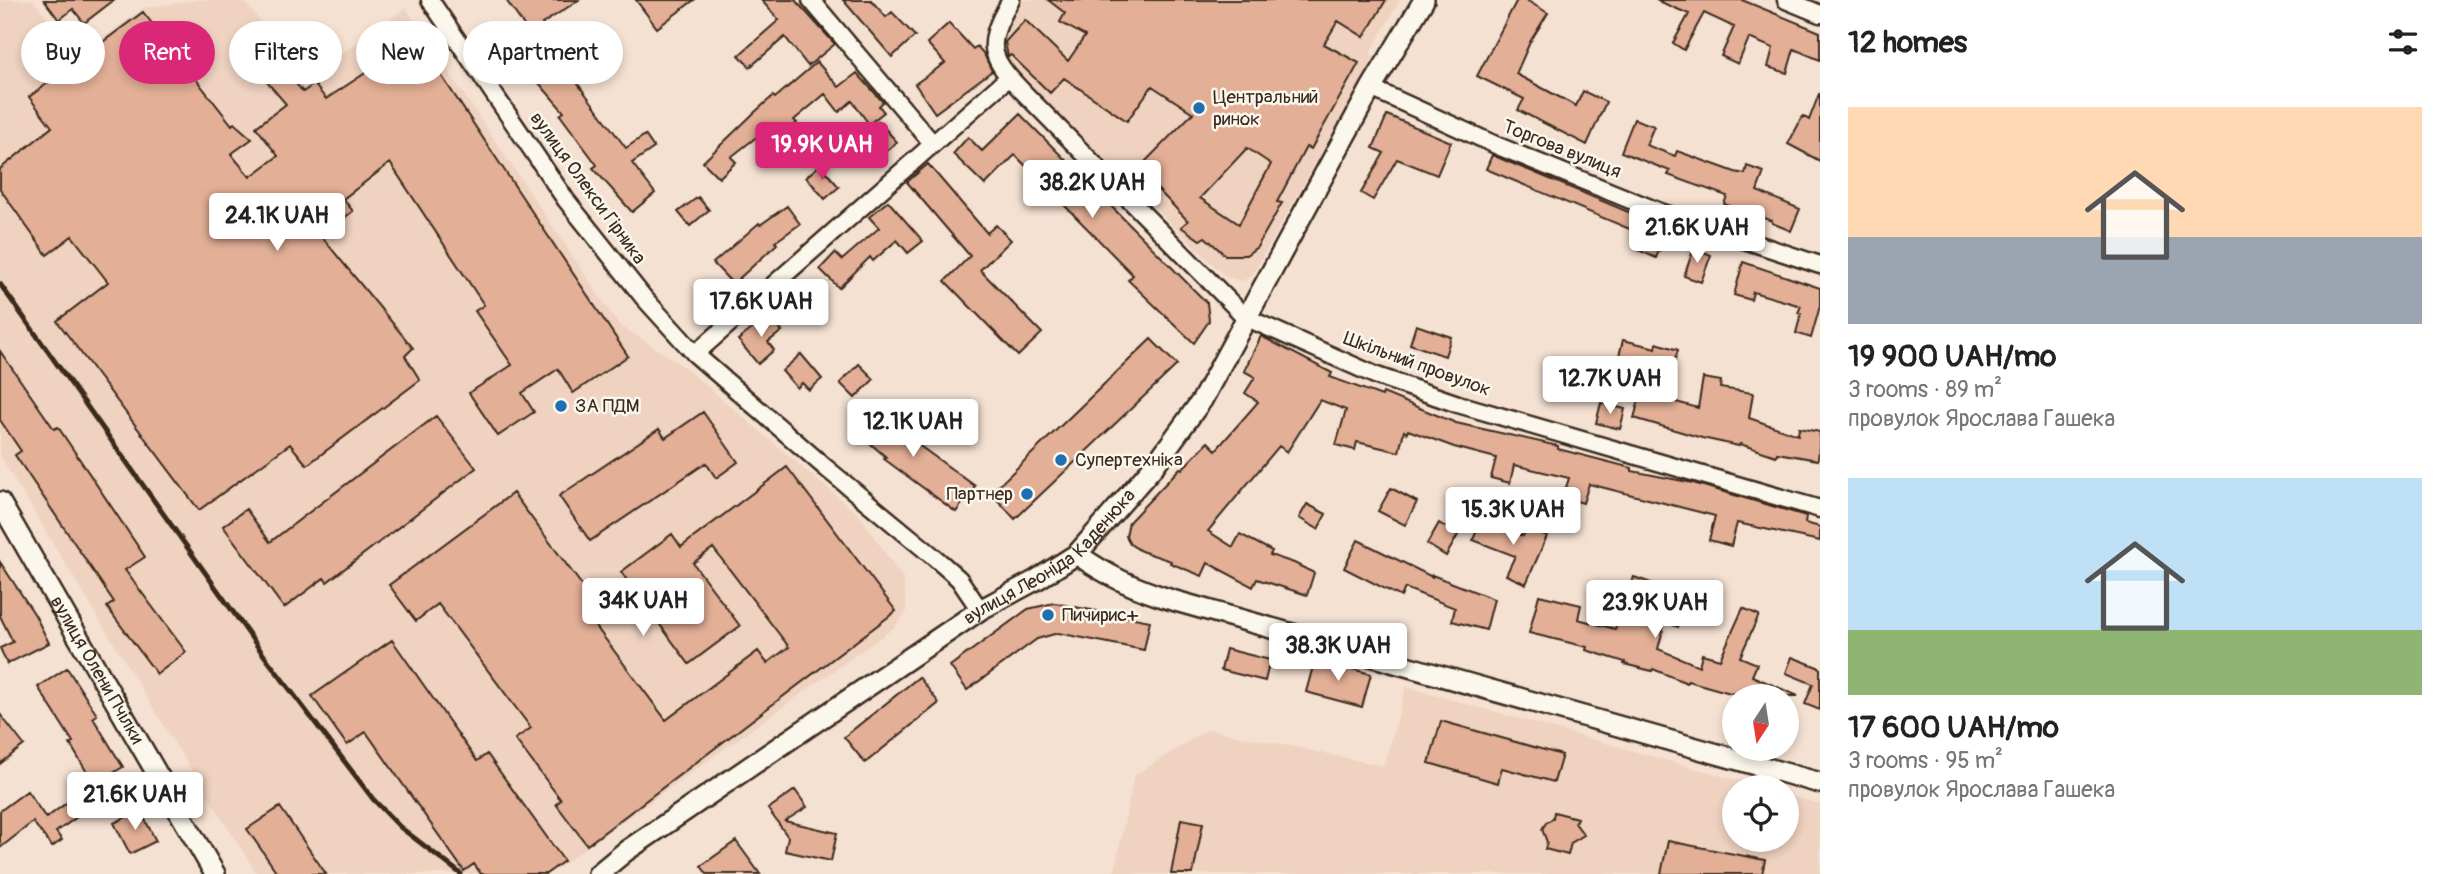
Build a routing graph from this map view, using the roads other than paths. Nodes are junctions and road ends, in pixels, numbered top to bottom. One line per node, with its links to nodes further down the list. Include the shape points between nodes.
1 (430, 0): 12 (street, вулиця Олекси Гірника, via 566,200)
2 (811, 0): 9 (street)
3 (1011, 0): 7 (street, via 993,37 995,60)
4 (1424, 0): 8 (street, вулиця Леоніда Каденюка)
5 (1786, 0): 6 (street)
6 (1820, 14)
7 (1009, 77): 9 (street); 11 (street)
8 (1371, 88): 10 (street, Торгова вулиця, via 1660,212); 11 (street, вулиця Леоніда Каденюка)
9 (933, 144): 12 (street)
10 (1820, 265)
11 (1245, 317): 14 (street, Шкільний провулок, via 1377,376 1458,404); 15 (street, вулиця Леоніда Каденюка, via 1202,400 1154,466)
12 (695, 354): 16 (street, вулиця Олекси Гірника, via 959,579)
13 (0, 502): 18 (street, вулиця Олени Пчілки)
14 (1820, 509)
15 (1077, 554): 16 (street, вулиця Леоніда Каденюка); 17 (street, via 1110,577 1172,600)
16 (980, 610): 19 (street, вулиця Леоніда Каденюка)
17 (1820, 783)
18 (215, 874)
19 (598, 874)

